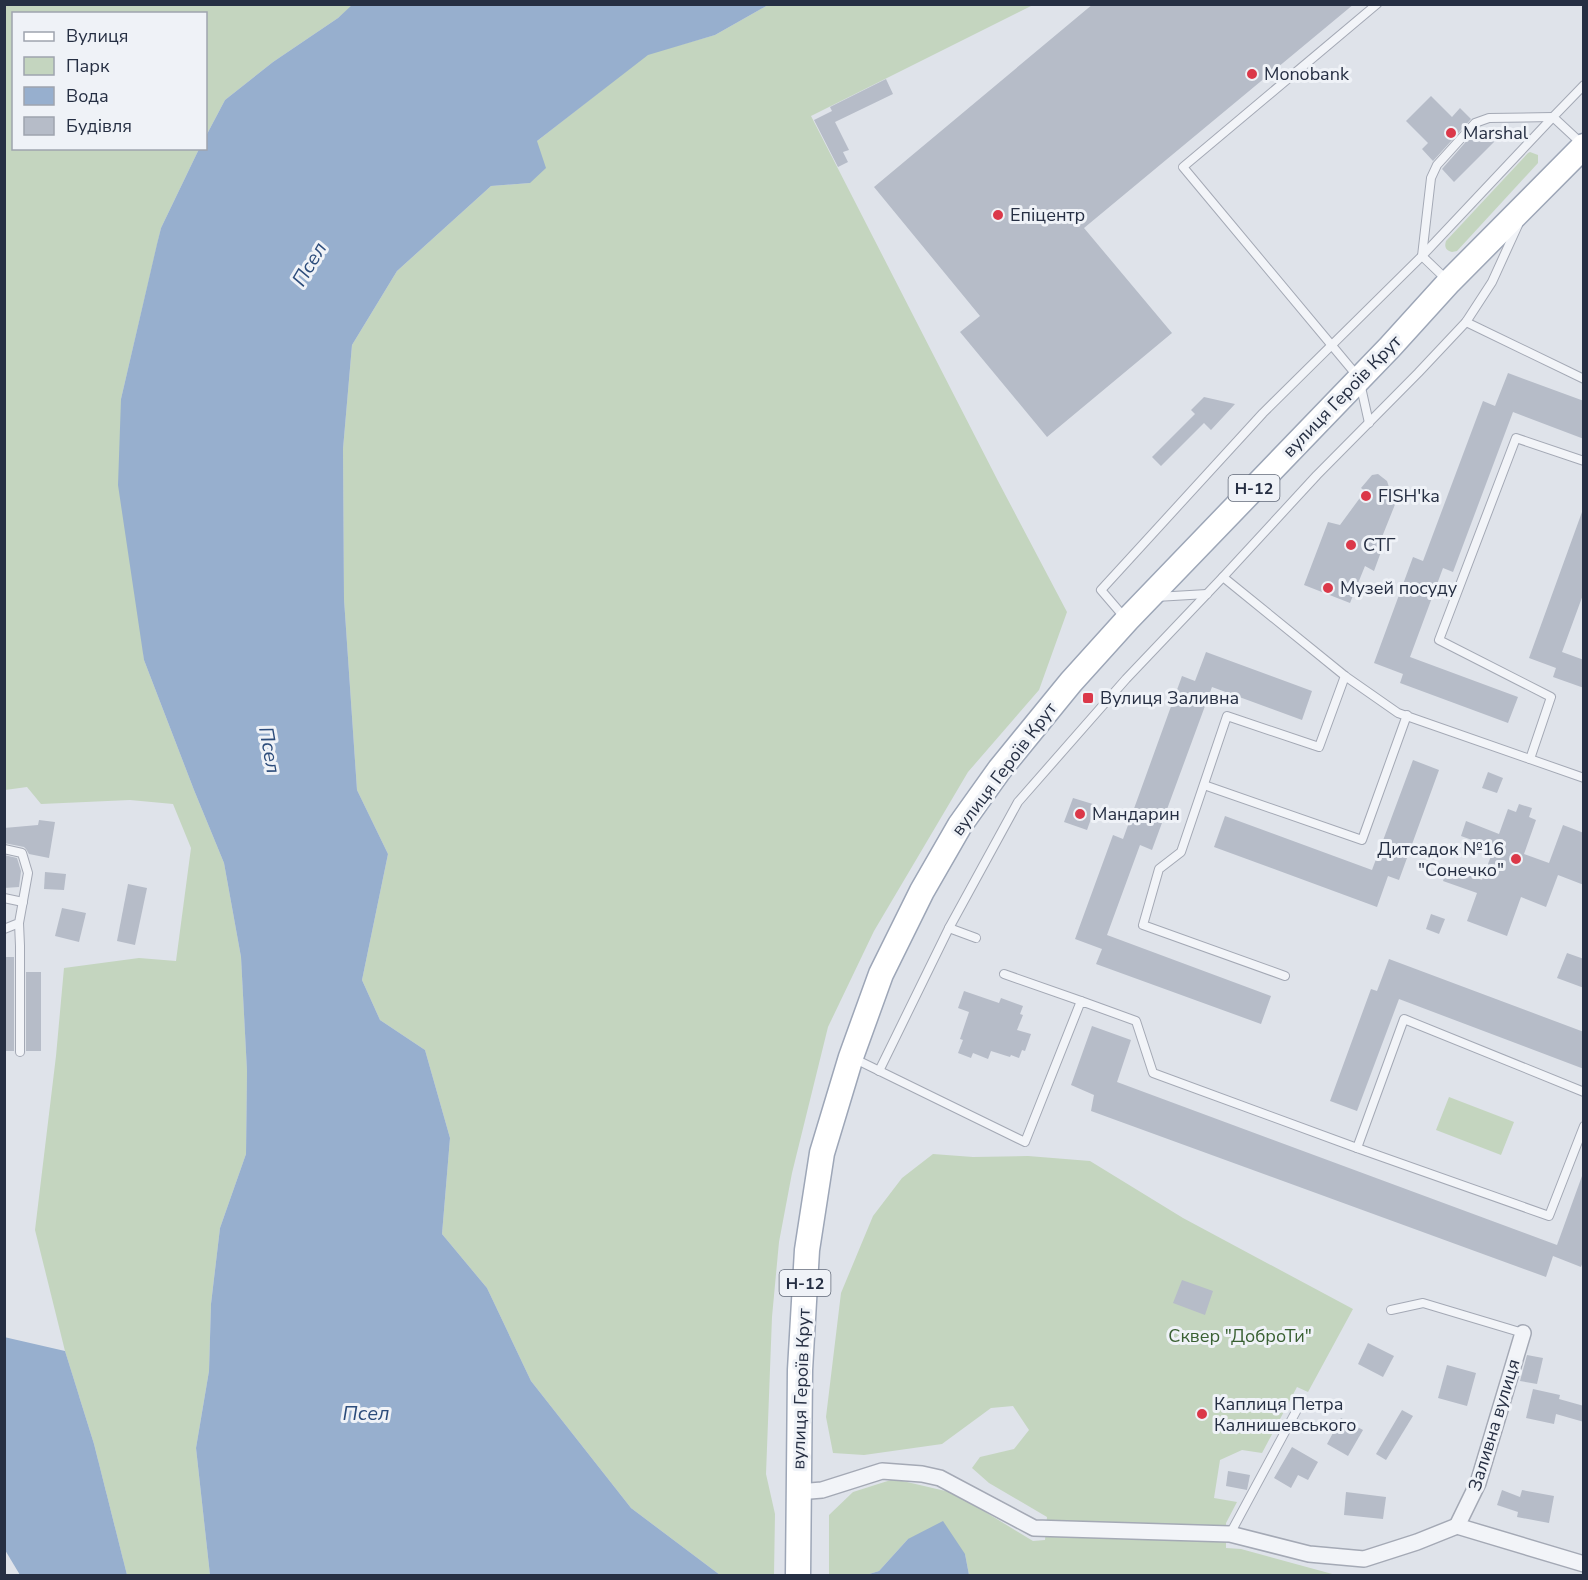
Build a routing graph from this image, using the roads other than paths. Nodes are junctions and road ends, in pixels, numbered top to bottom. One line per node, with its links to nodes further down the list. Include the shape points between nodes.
1 (1377, 4): 9 (lane, via 1183,167)
2 (1584, 85): 3 (lane)
3 (1553, 117): 4 (lane); 6 (lane); 6 (lane, via 1489,118 1475,123 1437,165 1431,178)
4 (1584, 146): 5 (main road, вулиця Героїв Крут / Н-12)
5 (1529, 202): 7 (main road, вулиця Героїв Крут / Н-12); 8 (lane, via 1492,282)
6 (1422, 256): 7 (lane); 9 (lane)
7 (1449, 282): 10 (main road, вулиця Героїв Крут / Н-12)
8 (1466, 322): 11 (lane); 12 (lane)
9 (1331, 346): 10 (lane); 17 (lane, via 1263,413 1101,590)
10 (1359, 378): 12 (lane); 16 (main road, вулиця Героїв Крут / Н-12)
11 (1584, 379)
12 (1369, 423): 14 (lane)
13 (1584, 461): 20 (lane, via 1516,438 1439,640 1551,697)
14 (1223, 577): 15 (lane); 18 (lane)
15 (1207, 594): 16 (lane); 28 (lane, via 1018,802)
16 (1148, 598): 17 (main road, вулиця Героїв Крут / Н-12)
17 (1127, 620): 34 (main road, вулиця Героїв Крут / Н-12, via 1044,713 960,825 881,974)
18 (1345, 676): 19 (lane); 22 (lane, via 1319,747 1227,716)
19 (1407, 716): 20 (lane); 22 (lane, via 1362,840)
20 (1530, 759): 21 (lane)
21 (1584, 778)
22 (1204, 785): 31 (lane, via 1181,852 1159,869 1143,925)
23 (4, 849): 25 (lane, via 22,853 28,873)
24 (4, 898): 25 (lane)
25 (23, 902): 26 (lane)
26 (19, 923): 27 (lane); 33 (lane)
27 (4, 928)
28 (948, 928): 29 (lane); 35 (lane)
29 (976, 938)
30 (1004, 974): 32 (lane)
31 (1285, 976)
32 (1081, 1001): 35 (lane, via 1025,1142); 38 (lane, via 1136,1021 1153,1073)
33 (20, 1052)
34 (850, 1057): 35 (lane); 42 (main road, вулиця Героїв Крут / Н-12, via 822,1153 807,1250)
35 (879, 1071)
36 (1584, 1092): 38 (lane, via 1404,1019)
37 (1584, 1126): 38 (lane, via 1549,1216)
38 (1357, 1148)
39 (1391, 1311): 40 (lane, via 1423,1303)
40 (1523, 1333): 43 (street, Заливна вулиця, via 1478,1483)
41 (1300, 1404): 44 (lane)
42 (798, 1503): 44 (street, via 822,1490 882,1471 940,1478 1034,1528); 46 (main road, вулиця Героїв Крут / Н-12)
43 (1457, 1526): 44 (street, via 1364,1559 1309,1554); 45 (street)
44 (1230, 1534)
45 (1584, 1564)
46 (798, 1575)

